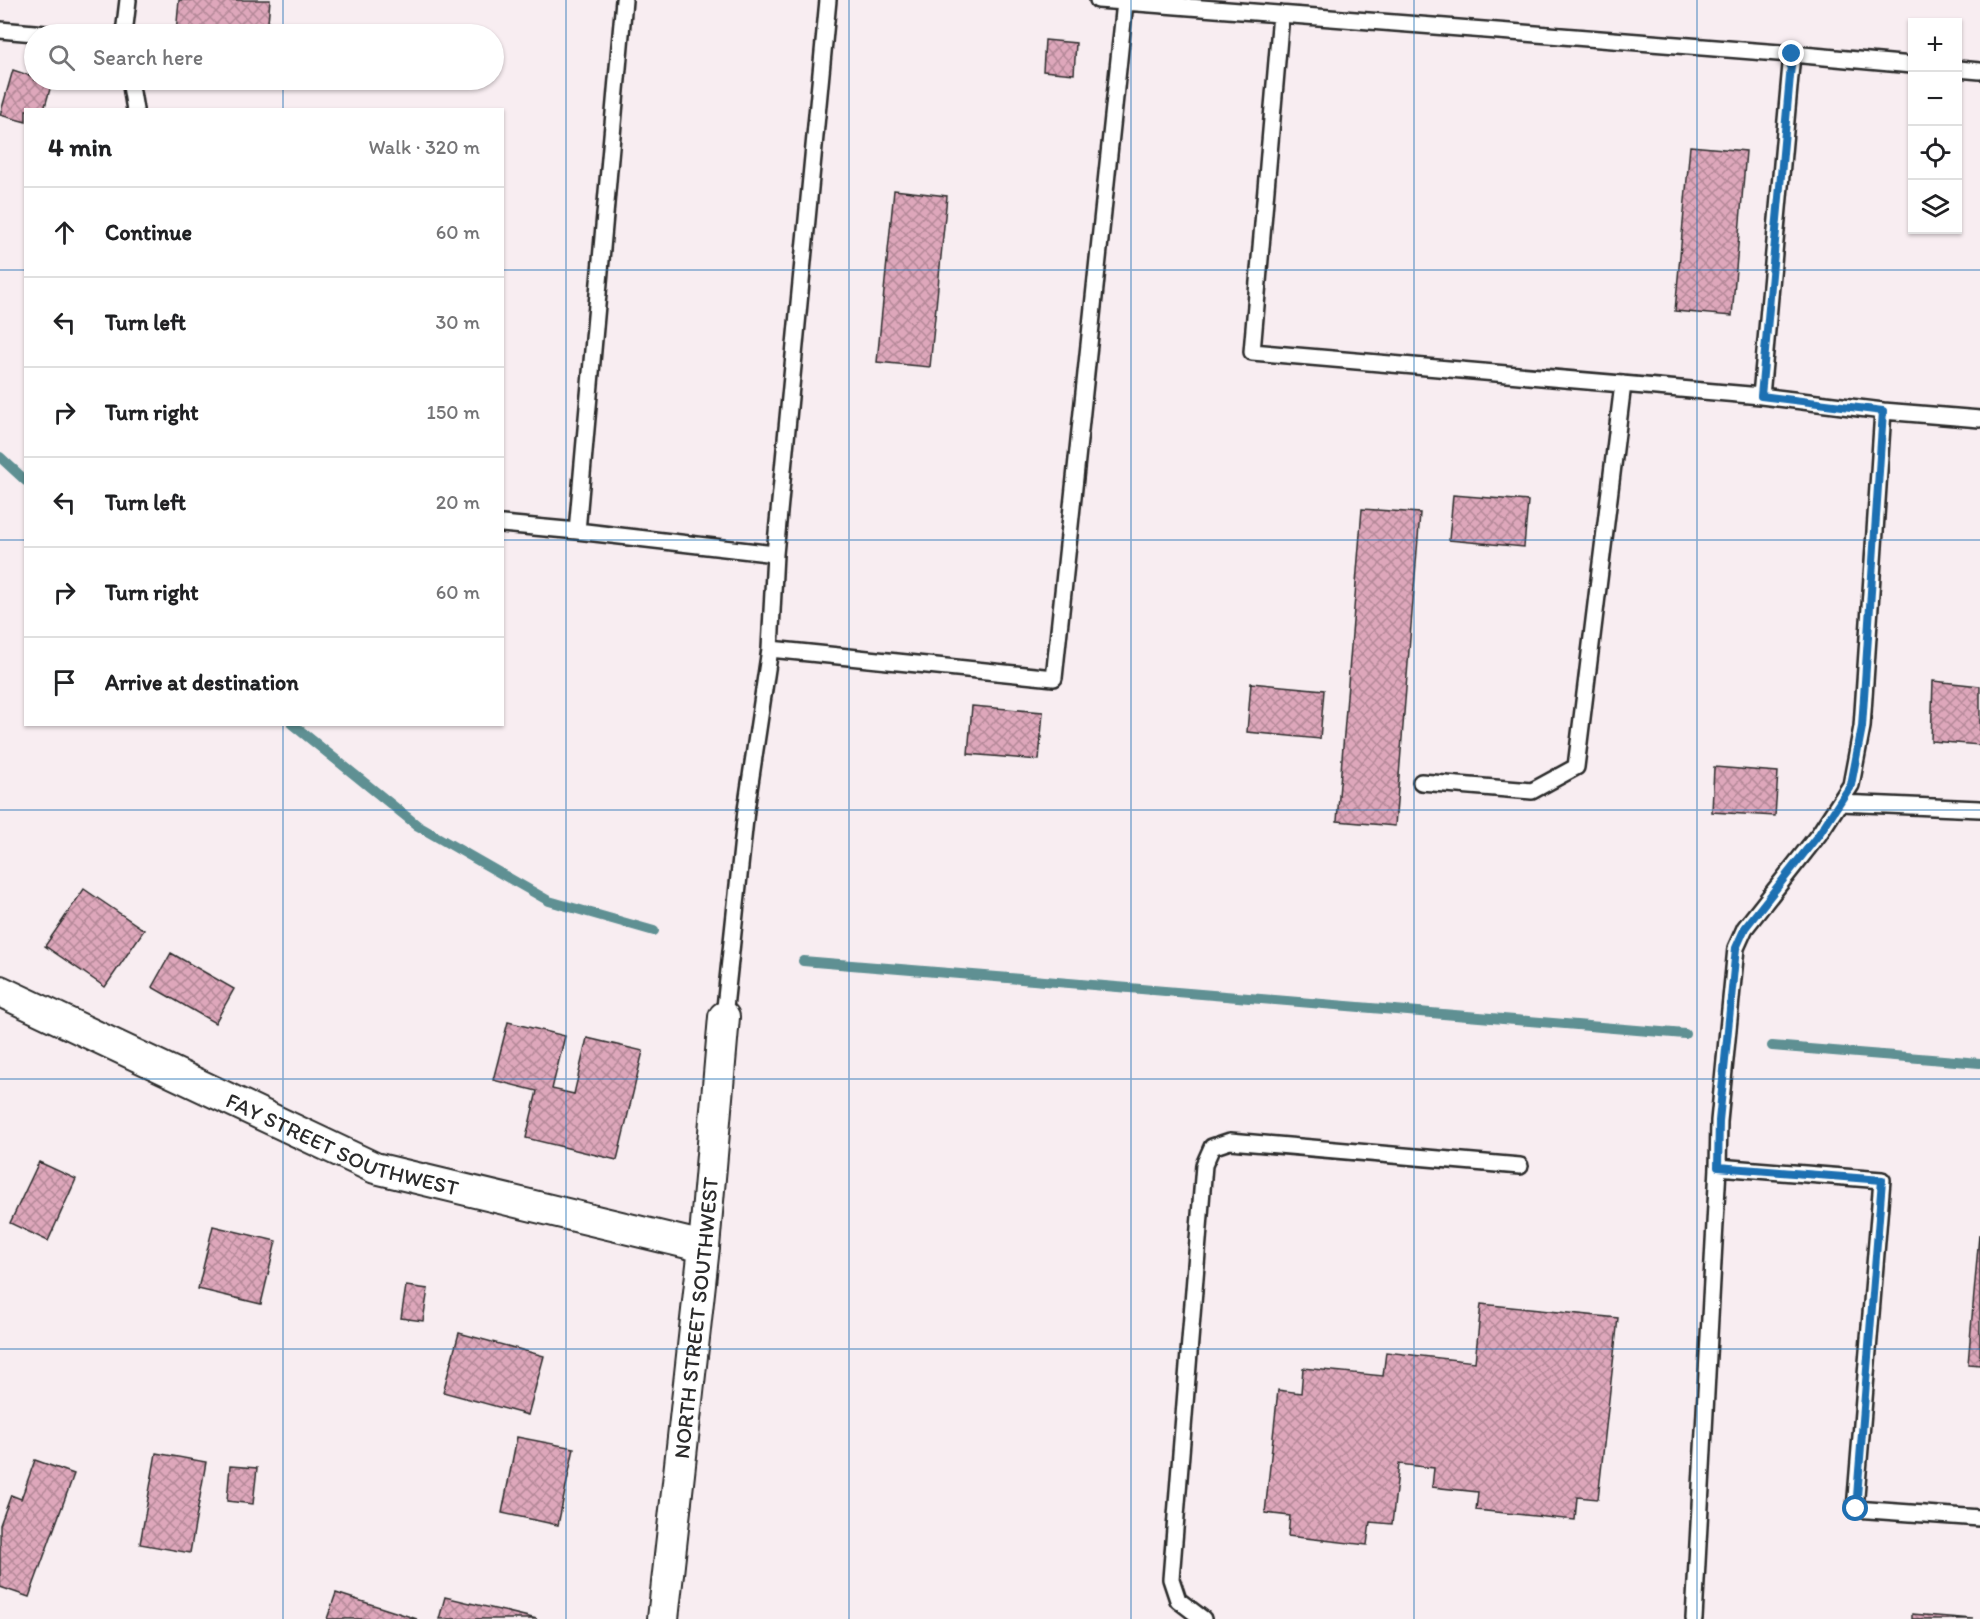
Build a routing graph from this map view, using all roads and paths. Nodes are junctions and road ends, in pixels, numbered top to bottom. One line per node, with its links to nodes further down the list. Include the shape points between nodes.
1 (128, 0): 7 (lane)
2 (624, 0): 21 (lane)
3 (828, 0): 22 (lane)
4 (1098, 0): 5 (lane)
5 (1125, 1): 6 (lane); 23 (lane, via 1054,678)
6 (1281, 14): 10 (lane); 16 (lane, via 1252,352)
7 (125, 24)
8 (0, 30): 9 (lane)
9 (24, 32)
10 (1792, 54): 11 (lane); 17 (lane)
11 (1908, 65)
12 (1962, 69): 13 (lane)
13 (1980, 71)
14 (132, 90): 15 (lane)
15 (135, 108)
16 (1623, 384): 17 (lane); 24 (lane, via 1576,767 1532,791)
17 (1761, 396): 18 (lane)
18 (1883, 411): 19 (lane); 25 (lane, via 1862,727 1851,785)
19 (1980, 419)
20 (504, 524): 21 (lane)
21 (577, 531): 22 (lane)
22 (775, 555): 23 (lane)
23 (770, 649): 28 (lane, via 746,810)
24 (1421, 782)
25 (1840, 803): 26 (lane); 30 (lane, via 1745,928 1736,948)
26 (1980, 809)
27 (0, 991): 31 (street, FAY STREET SOUTHWEST, via 375,1168)
28 (724, 1017): 31 (street, NORTH STREET SOUTHWEST)
29 (1520, 1166): 34 (lane, via 1230,1141 1212,1147 1204,1166 1171,1578 1178,1600)
30 (1718, 1167): 32 (lane, via 1882,1180 1856,1509); 35 (lane)
31 (704, 1248): 33 (street, NORTH STREET SOUTHWEST)
32 (1980, 1518)
33 (663, 1619)
34 (1203, 1619)
35 (1694, 1619)

